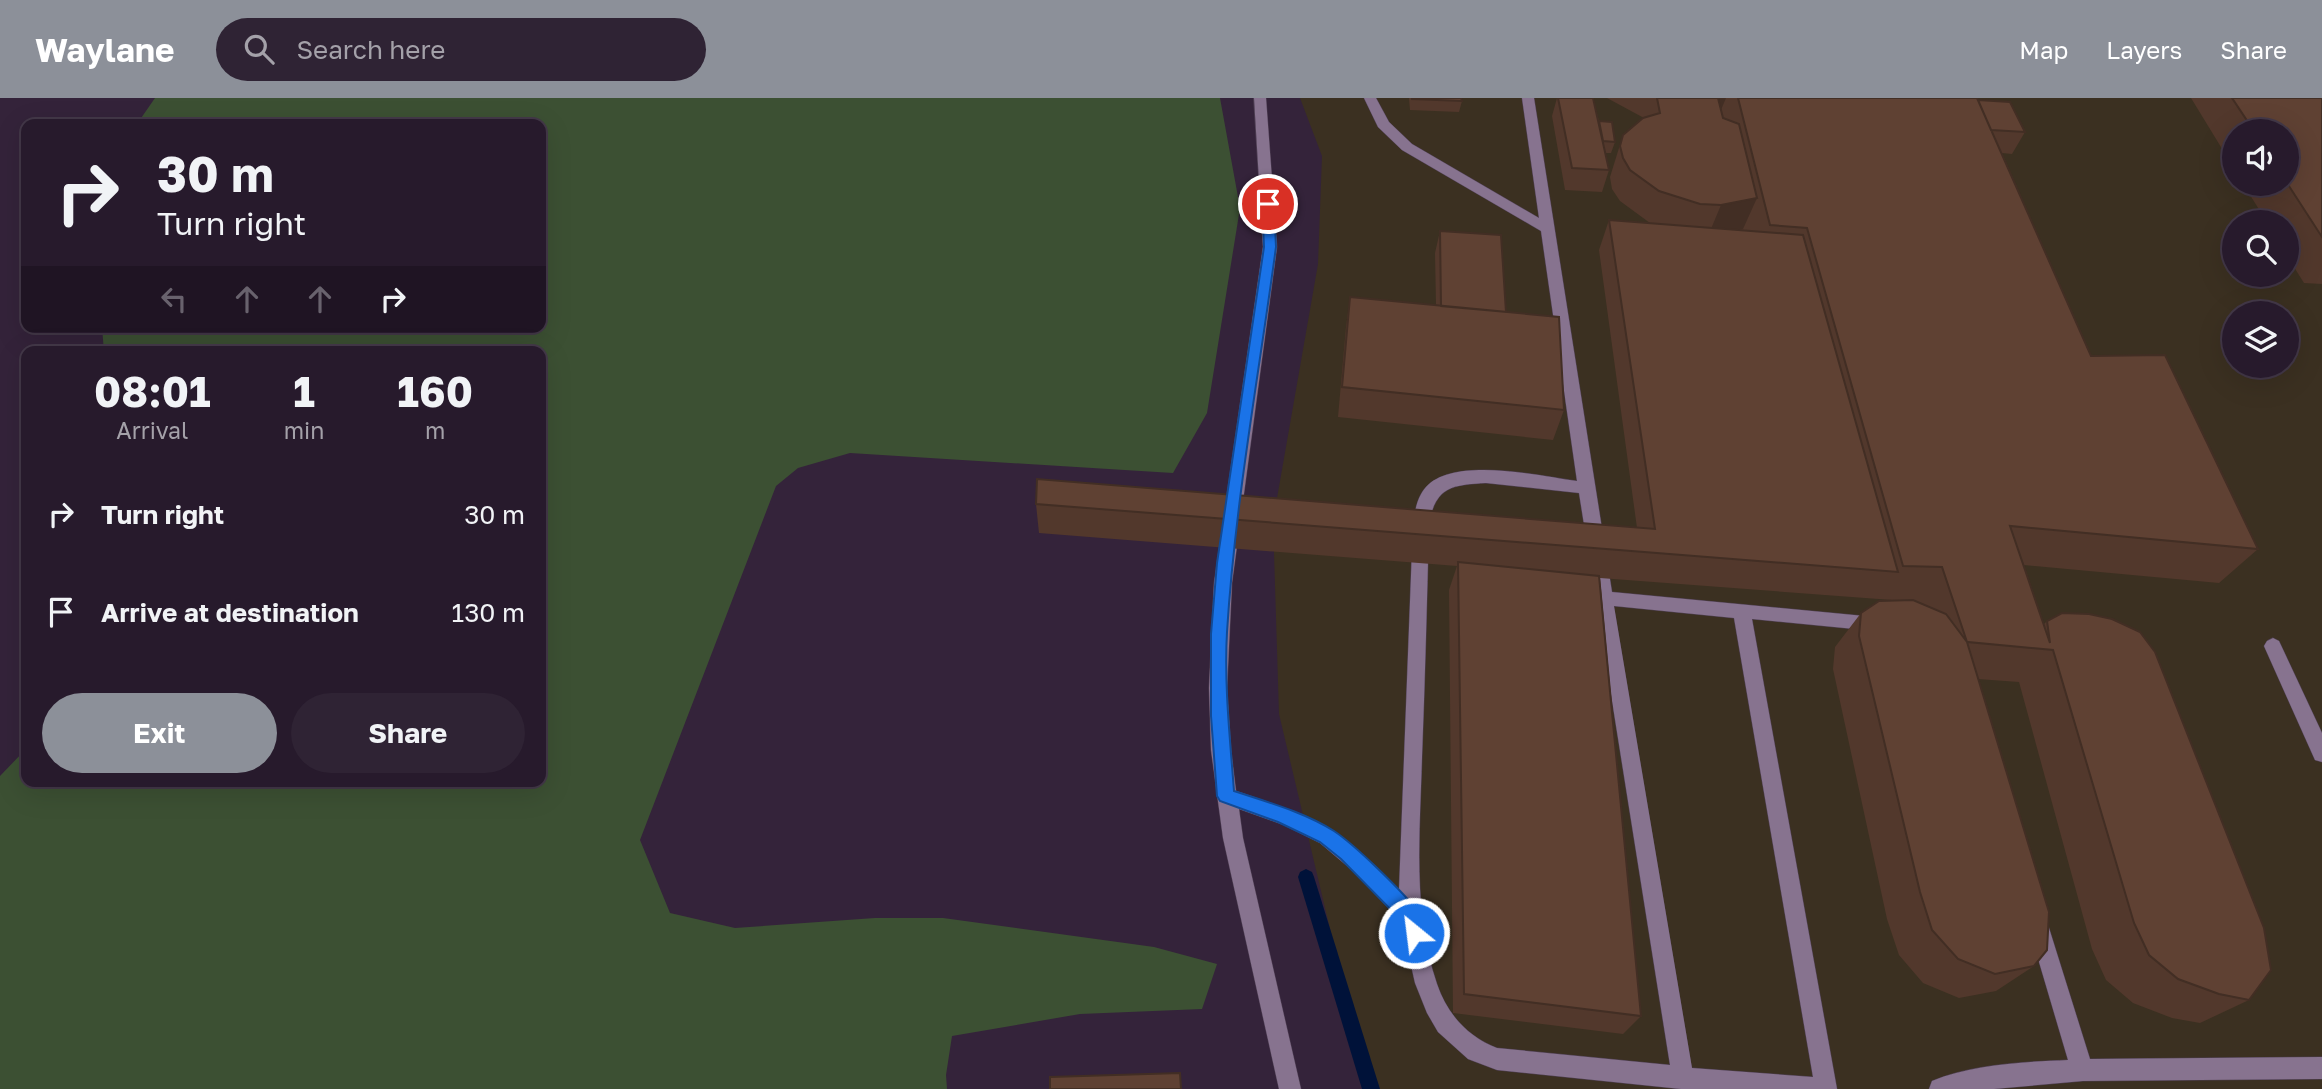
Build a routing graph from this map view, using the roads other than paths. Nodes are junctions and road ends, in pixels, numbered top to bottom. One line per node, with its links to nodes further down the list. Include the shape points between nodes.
1 (1260, 98): 11 (street, via 1270,247 1223,583 1218,688)
2 (1370, 98): 4 (street, via 1383,124 1406,147)
3 (1528, 98): 4 (street)
4 (1546, 228): 5 (street)
5 (1586, 488): 6 (street); 13 (street, via 1467,477 1450,481 1428,496 1422,523)
6 (1604, 598): 7 (street); 16 (street)
7 (1742, 611): 8 (street); 19 (street)
8 (1889, 625)
9 (2273, 646): 10 (street)
10 (2322, 754)
11 (1226, 796): 13 (street, via 1326,836); 17 (street)
12 (2035, 913): 15 (street)
13 (1410, 916): 16 (street, via 1435,1005 1446,1024 1476,1051 1514,1062)
14 (2322, 1068): 15 (street)
15 (2082, 1070): 20 (street, via 2008,1074)
16 (1683, 1078): 18 (street)
17 (1290, 1089)
18 (1821, 1089)
19 (1826, 1089)
20 (1940, 1089)

